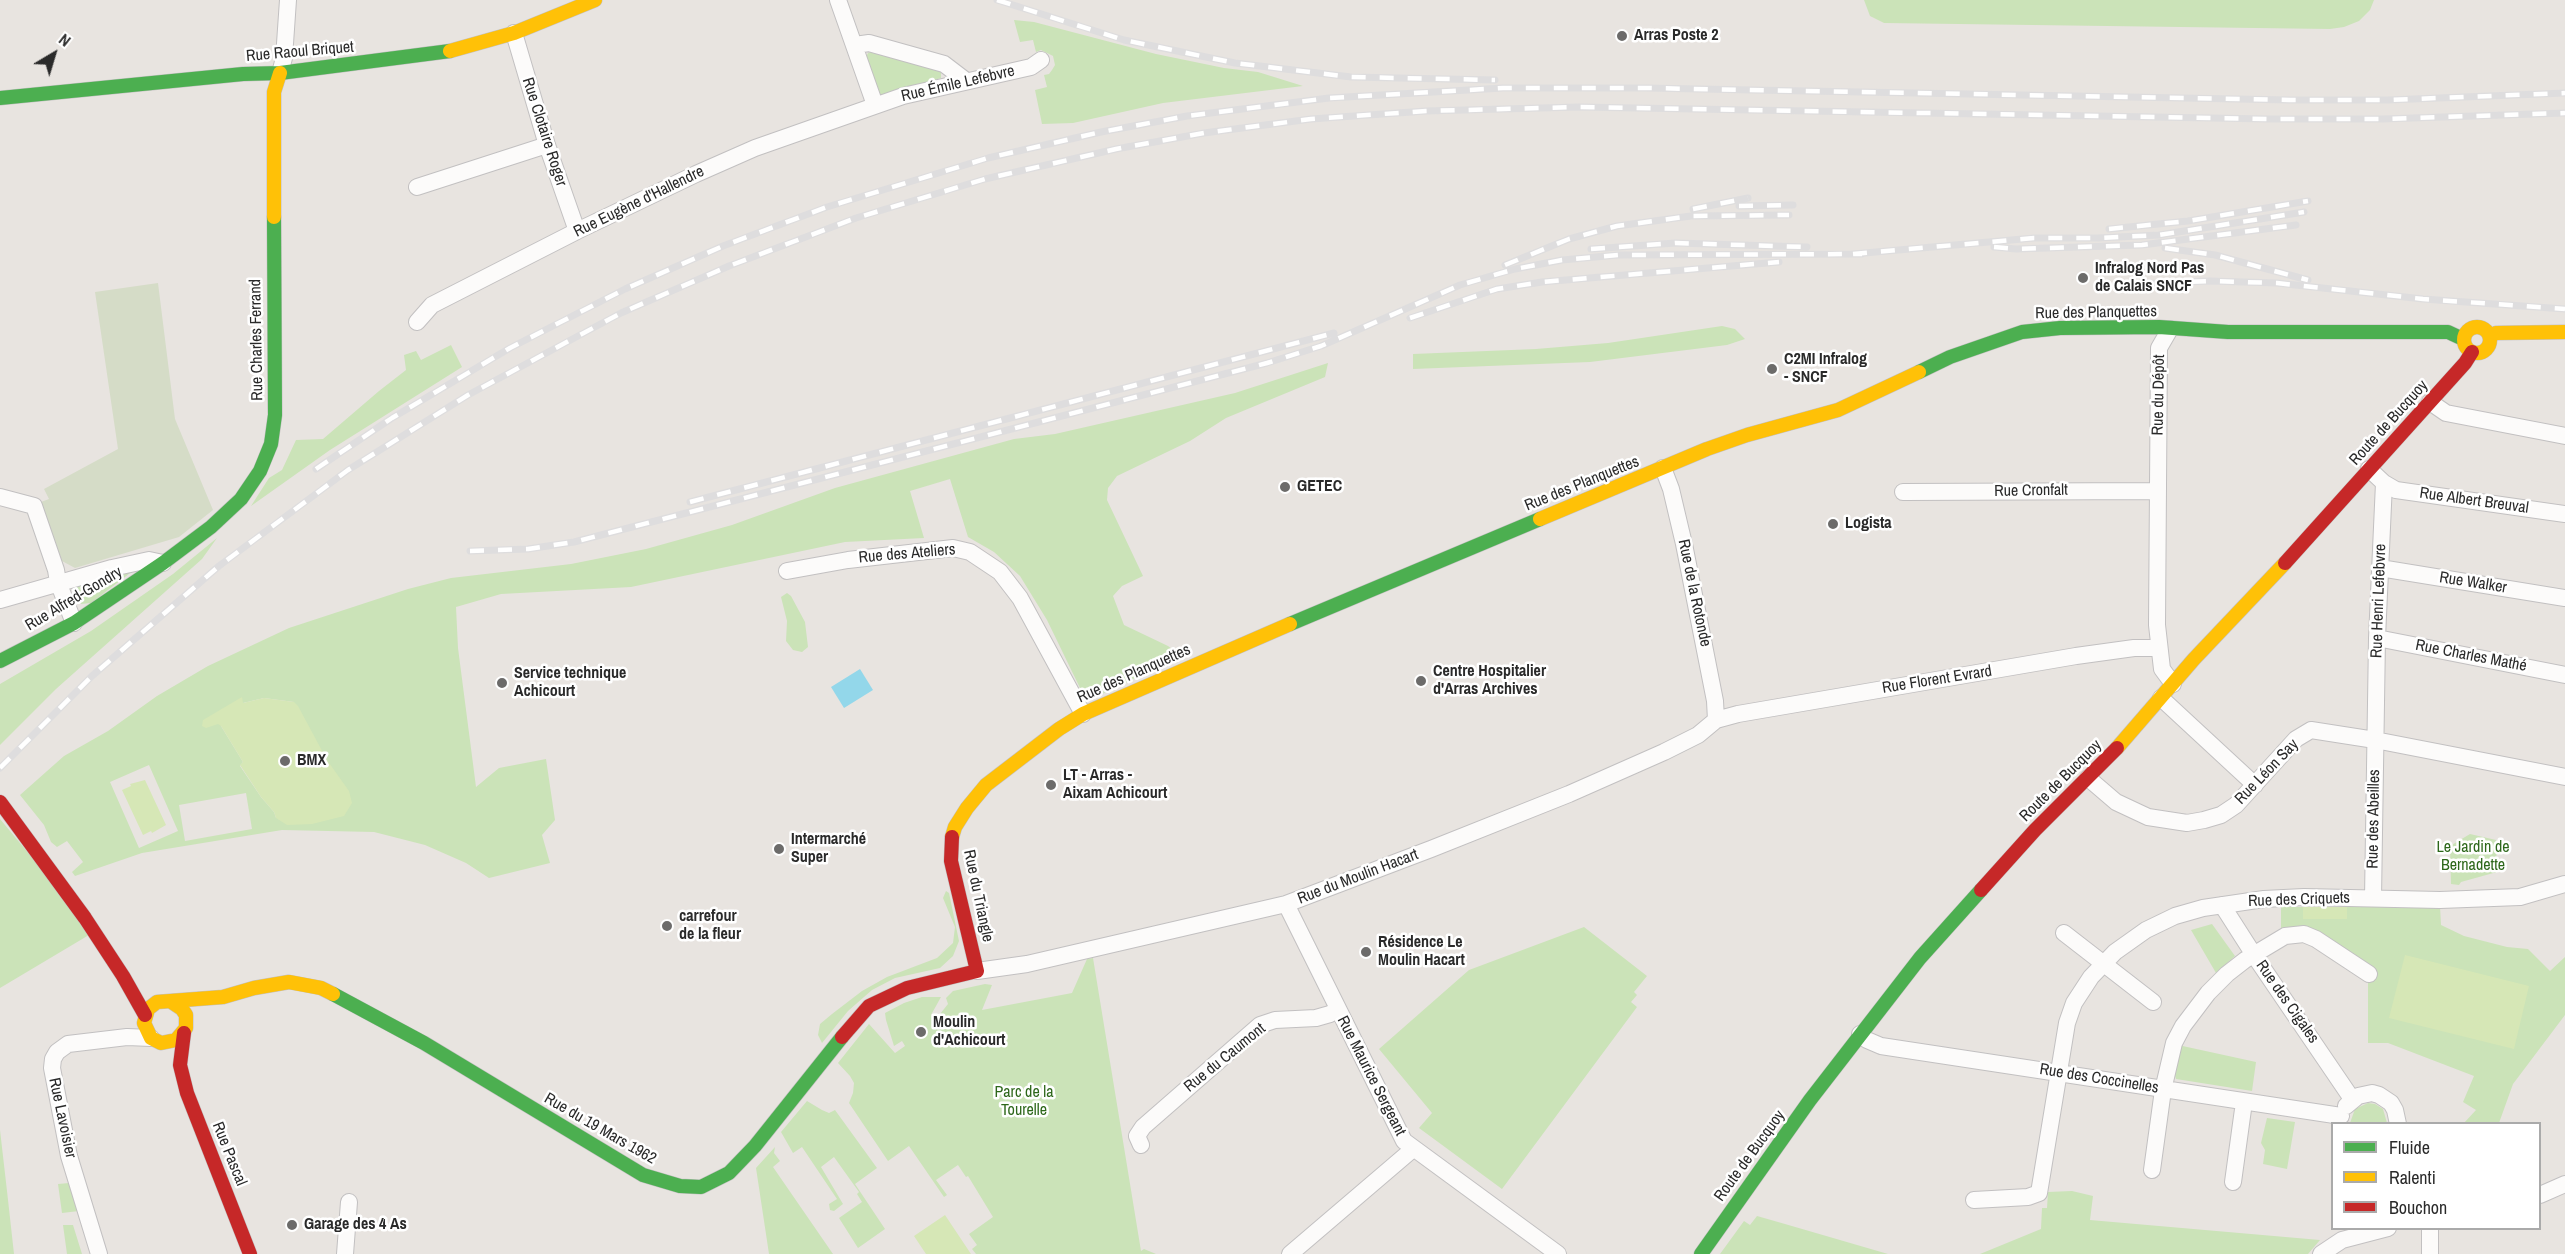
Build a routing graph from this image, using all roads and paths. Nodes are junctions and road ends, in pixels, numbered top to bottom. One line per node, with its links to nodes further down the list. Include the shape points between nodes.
1 (288, 0): 7 (street)
2 (595, 0): 4 (street, Rue Raoul Briquet)
3 (838, 0): 5 (street)
4 (514, 33): 7 (street, Rue Raoul Briquet, via 445,52); 11 (street, Rue Clotaire Roger)
5 (855, 45): 8 (street, via 869,42 944,64); 10 (street)
6 (1041, 60): 8 (street, Rue Émile Lefebvre, via 1031,67)
7 (280, 73): 9 (street, Rue Raoul Briquet); 29 (street, Rue Charles Ferrand, via 273,92 275,415 271,444 257,477 241,499)
8 (965, 80): 10 (street, Rue Émile Lefebvre)
9 (0, 98)
10 (875, 105): 13 (street, Rue Eugène d'Hallendre, via 755,148)
11 (547, 145): 12 (street); 13 (street, Rue Clotaire Roger)
12 (417, 187)
13 (577, 231): 14 (street, Rue Eugène d'Hallendre, via 432,305)
14 (417, 322)
15 (2170, 329): 18 (street, via 2448,333); 22 (street, Rue des Planquettes, via 2060,328 2022,333 1950,357 1838,410 1747,435); 25 (street, Rue du Dépôt, via 2159,348)
16 (2565, 332): 17 (street)
17 (2490, 336): 18 (street, via 2485,329 2473,327); 19 (street, via 2486,350)
18 (2463, 339): 19 (street)
19 (2472, 352): 20 (street, Route de Bucquoy)
20 (2430, 402): 21 (street, via 2446,414); 23 (street, Route de Bucquoy)
21 (2565, 436)
22 (1663, 468): 42 (street, Rue des Planquettes); 43 (street, Rue de la Rotonde, via 1684,544)
23 (2369, 469): 24 (street); 40 (street, Route de Bucquoy)
24 (2384, 483): 28 (street, Rue Albert Breuval, via 2396,490); 30 (street, Rue Henri Lefebvre)
25 (2158, 491): 26 (street, Rue Cronfalt); 37 (street, Rue du Dépôt)
26 (1903, 492)
27 (0, 497): 32 (street, via 34,506)
28 (2565, 514)
29 (163, 563): 32 (street, via 141,561); 35 (street, Rue Alfred-Gondry)
30 (2380, 568): 33 (street, Rue Walker); 36 (street, Rue Henri Lefebvre)
31 (787, 571): 42 (street, Rue des Ateliers, via 953,548 976,555 1000,572 1020,598)
32 (58, 582): 34 (street); 35 (street)
33 (2565, 598)
34 (0, 600)
35 (74, 623): 38 (street, Rue Alfred-Gondry)
36 (2377, 638): 39 (street, Rue Charles Mathé); 44 (street, Rue Henri Lefebvre)
37 (2159, 648): 40 (street, Rue du Dépôt, via 2162,669); 43 (street, Rue Florent Evrard, via 2076,656)
38 (0, 661)
39 (2565, 675)
40 (2173, 684): 41 (street, Route de Bucquoy)
41 (2160, 698): 47 (street, Route de Bucquoy); 48 (street)
42 (1083, 714): 45 (street, Rue des Planquettes)
43 (1716, 720): 52 (street, Rue du Moulin Hacart, via 1698,735 1569,794)
44 (2376, 740): 46 (street, Rue Léon Say); 48 (street, Rue Léon Say, via 2311,730 2296,739); 51 (street, Rue des Abeilles)
45 (1030, 750): 57 (street, Rue du Triangle, via 986,785 960,817 951,842 951,861)
46 (2565, 777)
47 (2088, 778): 48 (street, Rue Léon Say, via 2127,809 2187,823 2221,815); 66 (street, Route de Bucquoy, via 2035,830 1920,958)
48 (2255, 785)
49 (0, 802): 59 (street)
50 (2565, 884): 51 (street, Rue des Criquets, via 2520,897)
51 (2373, 898): 53 (street, Rue des Criquets, via 2282,897)
52 (1286, 904): 57 (street, Rue du Moulin Hacart, via 1027,964); 63 (street, Rue Maurice Sergeant)
53 (2222, 905): 55 (street, Rue des Cigales); 56 (street, Rue des Criquets, via 2175,916 2146,930)
54 (2064, 933): 56 (street)
55 (2254, 955): 58 (street, via 2285,936 2304,934); 69 (street, via 2208,993 2183,1026 2174,1044); 70 (street, Rue des Cigales)
56 (2103, 964): 62 (street); 68 (street, Rue des Criquets, via 2074,1003)
57 (978, 971): 60 (street, Rue du 19 Mars 1962, via 907,988 869,1006 755,1146 729,1173 701,1187 680,1186 643,1175 423,1043 321,988 290,982)
58 (2368, 974)
59 (123, 976): 61 (street, via 148,995); 65 (street)
60 (223, 997): 61 (street, Rue du 19 Mars 1962); 64 (street, Rue du 19 Mars 1962, via 196,1013)
61 (167, 1001): 64 (street, via 182,1009); 65 (street, via 152,1005)
62 (2153, 1002)
63 (1338, 1009): 74 (street, Rue du Caumont, via 1316,1018 1275,1020 1260,1025 1143,1127 1137,1136); 75 (street, Rue Maurice Sergeant, via 1392,1121)
64 (185, 1028): 65 (street, via 171,1042); 67 (street, Rue Pascal)
65 (149, 1029): 67 (street); 86 (street, Rue Lavoisier, via 127,1037 68,1044 57,1052 52,1064 69,1155)
66 (1860, 1034): 68 (street, Rue des Coccinelles, via 1881,1046); 91 (street, Route de Bucquoy)
67 (180, 1065): 87 (street, Rue Pascal, via 187,1093)
68 (2059, 1073): 69 (street, Rue des Coccinelles); 80 (street, Rue des Criquets, via 2039,1193)
69 (2163, 1090): 71 (street, Rue des Coccinelles); 76 (street)
70 (2352, 1099): 72 (street); 73 (street, via 2372,1093 2386,1098)
71 (2244, 1102): 72 (street, Rue des Coccinelles); 77 (street)
72 (2341, 1120)
73 (2398, 1122)
74 (1141, 1145)
75 (1413, 1149): 89 (street); 90 (street, Rue Maurice Sergeant)
76 (2152, 1170)
77 (2232, 1182)
78 (2565, 1184): 79 (street)
79 (2541, 1195)
80 (1974, 1200)
81 (349, 1202): 88 (street)
82 (2333, 1230): 85 (street)
83 (2380, 1230): 85 (street, via 2342,1240)
84 (2430, 1230): 92 (street)
85 (2327, 1250)
86 (99, 1254)
87 (250, 1254)
88 (345, 1254)
89 (1290, 1254)
90 (1558, 1254)
91 (1701, 1254)
92 (2430, 1254)

